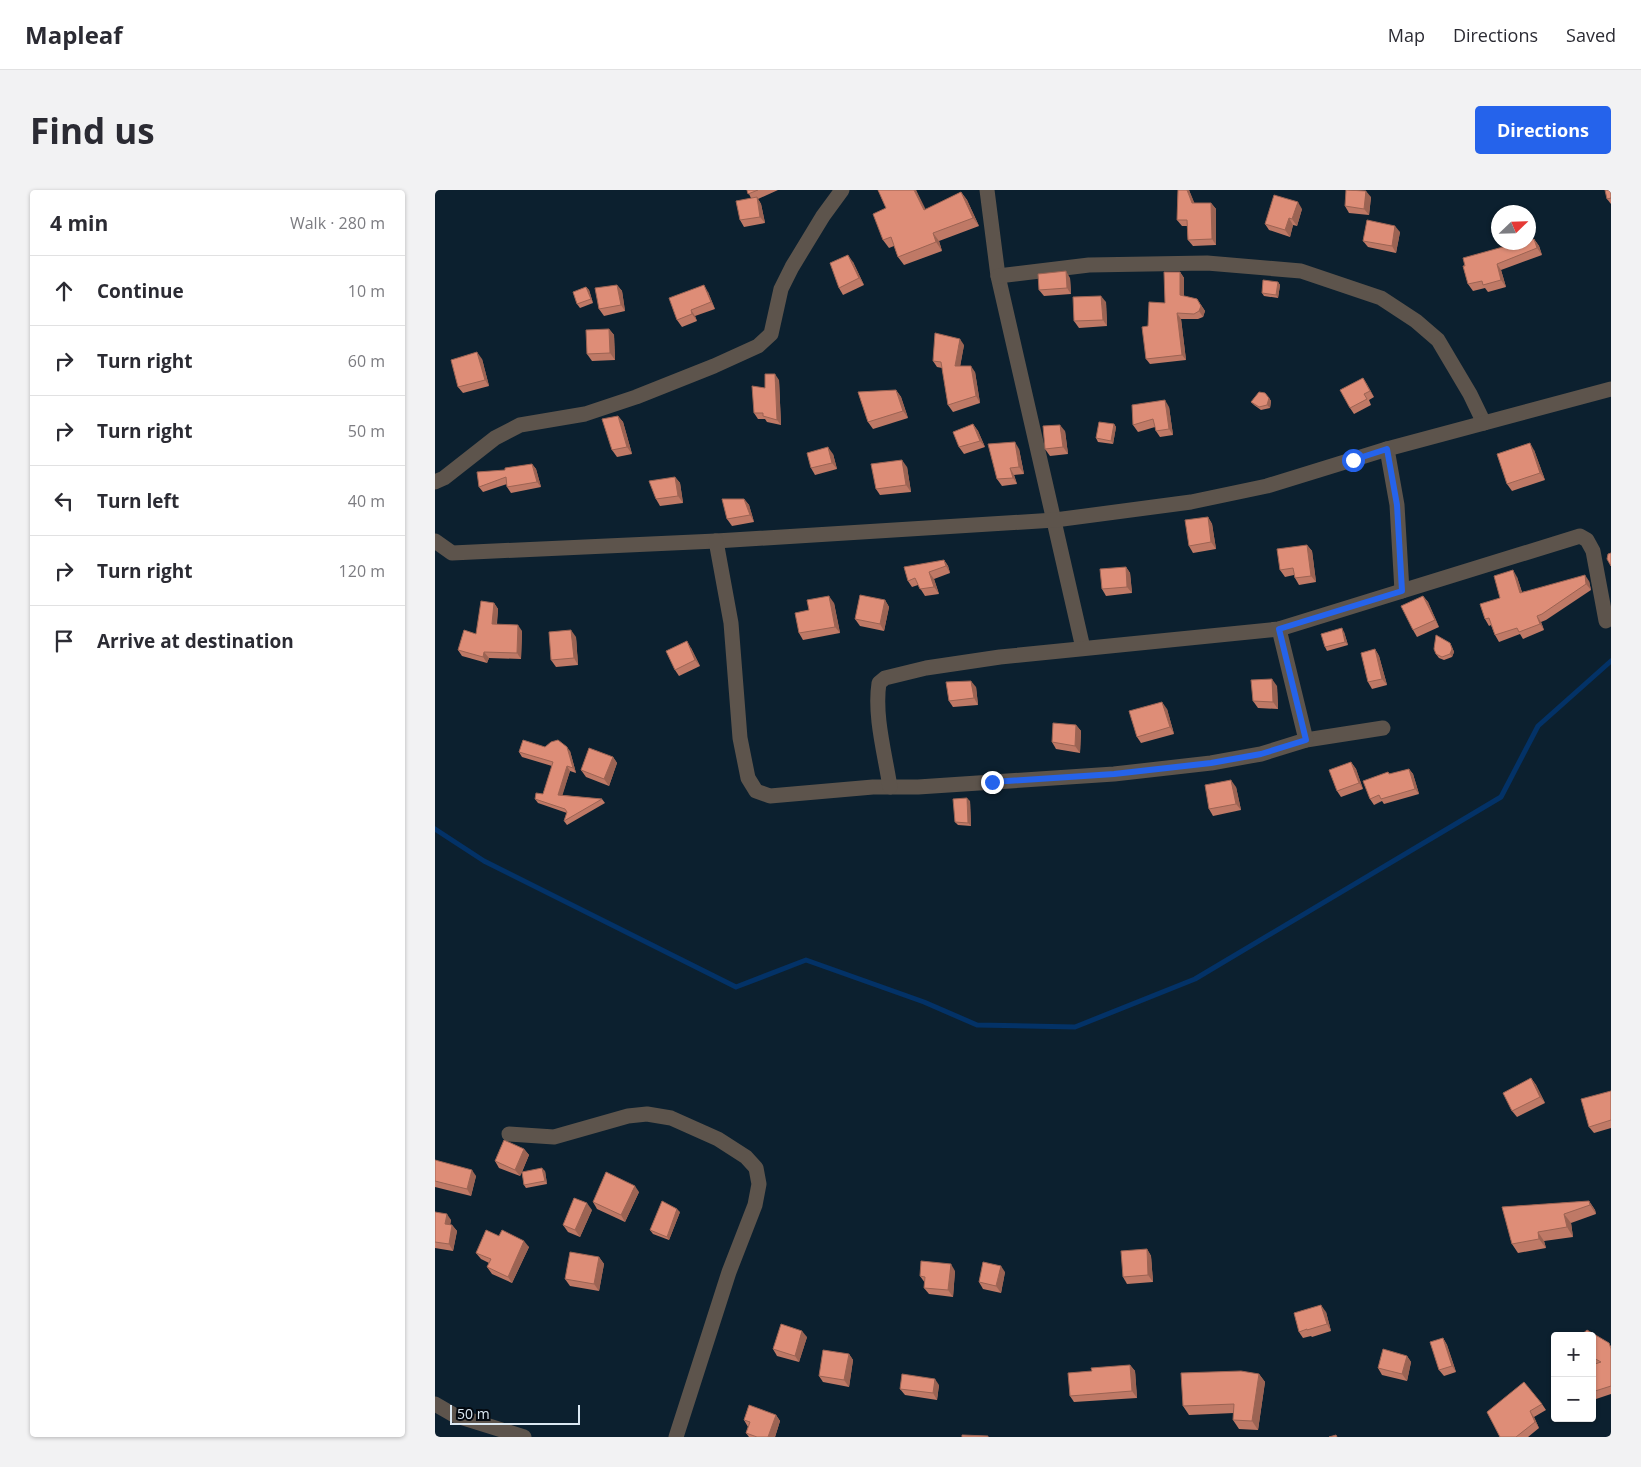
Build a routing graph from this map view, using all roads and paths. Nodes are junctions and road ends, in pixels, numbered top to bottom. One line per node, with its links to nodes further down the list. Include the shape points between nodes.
1 (842, 190): 7 (street, via 792,266 781,289 771,334 758,346 636,397 585,414 520,425 495,438)
2 (987, 190): 3 (street)
3 (998, 276): 5 (street, via 1089,265 1207,264 1301,272 1381,298 1416,321 1438,340); 8 (street)
4 (1611, 389): 5 (street)
5 (1484, 423): 6 (street)
6 (1387, 449): 8 (street, via 1267,486 1191,502); 11 (street, via 1397,505)
7 (435, 482)
8 (1055, 520): 10 (street); 14 (street)
9 (435, 541): 10 (street, via 452,553)
10 (716, 541): 17 (street, via 731,623 740,738 747,778 756,791 770,796)
11 (1402, 591): 12 (street, via 1580,536 1587,540 1593,551); 13 (street)
12 (1606, 621)
13 (1279, 629): 14 (street); 16 (street)
14 (1083, 648): 17 (street, via 926,668 885,678 879,683 878,691)
15 (1383, 728): 16 (street)
16 (1306, 740): 17 (street, via 1261,754 1211,763 1114,774)
17 (890, 787)
18 (509, 1134): 21 (street, via 554,1136 647,1114 671,1118 718,1139 746,1157 756,1168 759,1184 755,1204 729,1272)
19 (435, 1404): 20 (street, via 454,1415)
20 (524, 1437)
21 (676, 1437)

